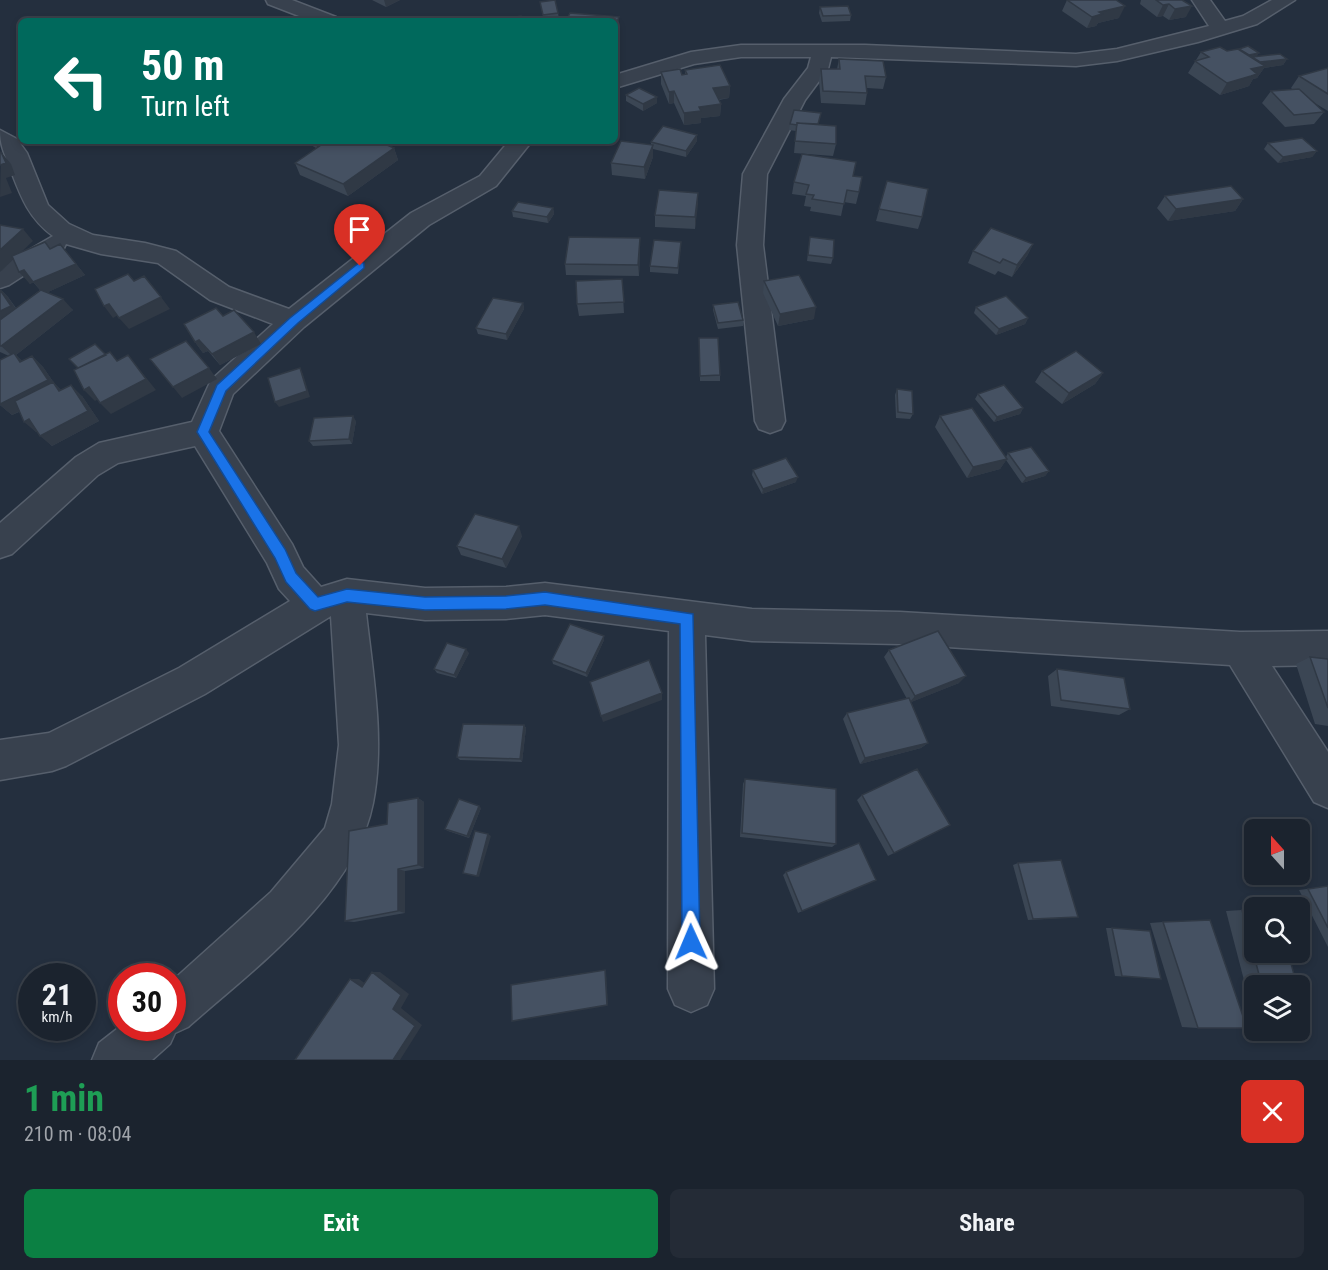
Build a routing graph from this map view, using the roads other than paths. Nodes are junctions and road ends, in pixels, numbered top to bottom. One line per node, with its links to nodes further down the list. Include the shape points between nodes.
1 (275, 0): 4 (street)
2 (1201, 0): 5 (street)
3 (1286, 0): 5 (street, via 1250,20)
4 (321, 18)
5 (1220, 29): 6 (street, via 1117,55 1076,60)
6 (822, 52): 7 (street, via 711,54); 13 (street, via 818,69 795,99 755,174 750,245)
7 (618, 81)
8 (0, 138): 10 (street, via 9,142 18,158 28,191 44,217)
9 (519, 144): 12 (street, via 488,181 420,219)
10 (67, 235): 11 (street); 12 (street, via 105,248 163,255 211,289 245,307)
11 (0, 279)
12 (294, 320): 14 (street, via 221,388)
13 (770, 421)
14 (203, 432): 15 (street, via 110,452 87,466); 16 (street, via 291,578)
15 (0, 544)
16 (331, 600): 17 (street, via 425,604 545,599); 20 (street, via 192,681 52,752); 23 (street, via 358,748 353,803 345,834 307,885 251,943)
17 (687, 619): 19 (street); 22 (street)
18 (1328, 648): 19 (street)
19 (1240, 649): 21 (street)
20 (0, 760)
21 (1328, 788)
22 (691, 989)
23 (186, 999)
24 (139, 1041): 25 (street)
25 (116, 1060)

